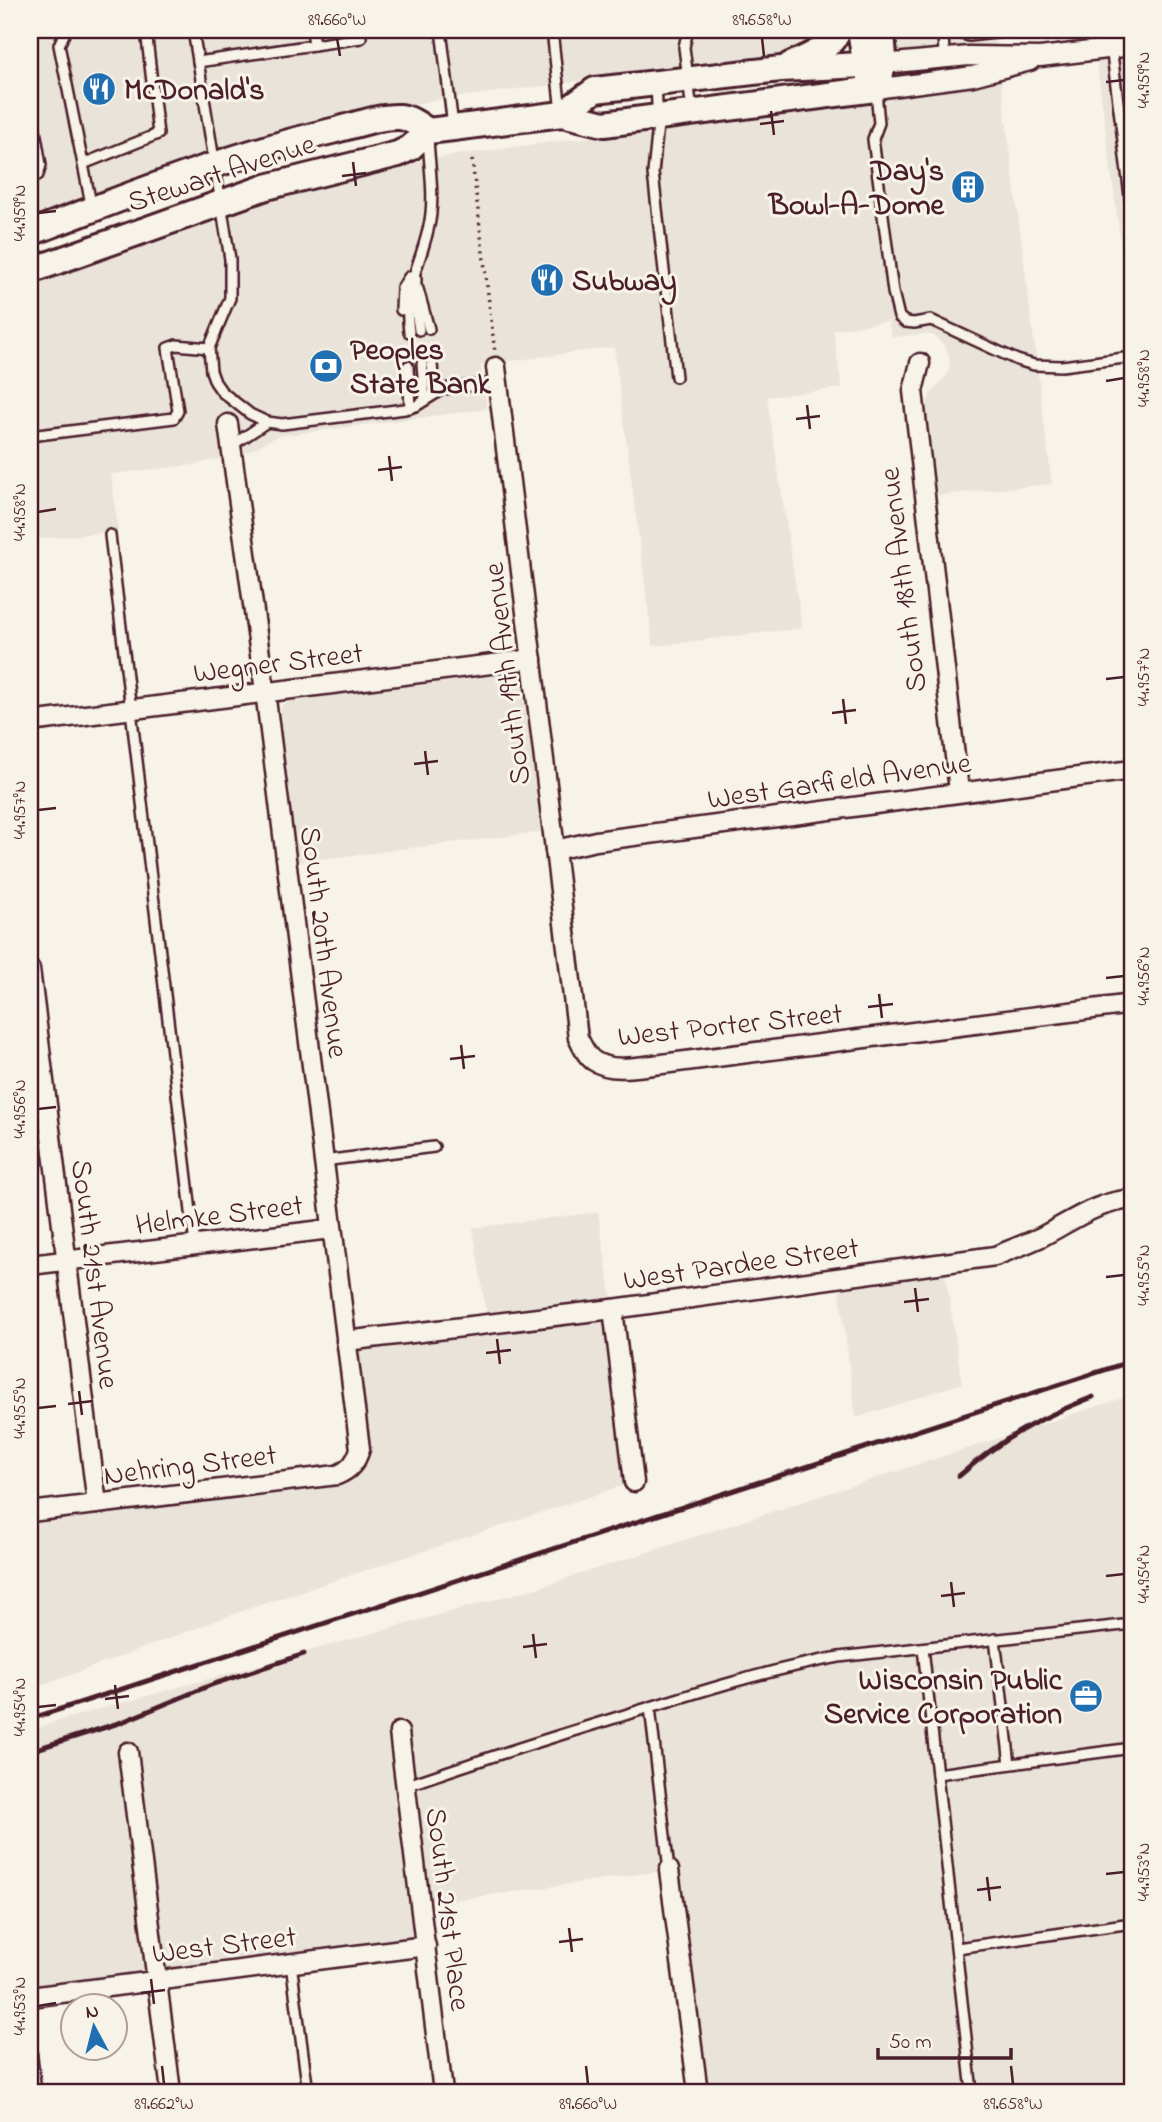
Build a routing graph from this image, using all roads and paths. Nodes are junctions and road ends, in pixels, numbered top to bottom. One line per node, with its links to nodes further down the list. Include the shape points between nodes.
1 (66, 30): 34 (lane, via 59,45)
2 (146, 30): 34 (lane, via 158,134)
3 (193, 30): 21 (lane)
4 (312, 30): 16 (lane)
5 (360, 30): 16 (lane, via 361,38)
6 (441, 30): 31 (lane)
7 (552, 30): 29 (lane)
8 (688, 30): 24 (lane, via 684,42)
9 (839, 30): 23 (street, via 820,50)
10 (860, 30): 22 (street)
11 (882, 30): 22 (street)
12 (943, 30): 20 (lane)
13 (951, 30): 14 (lane, via 969,36)
14 (1020, 30)
15 (1109, 30): 18 (lane)
16 (314, 45): 21 (lane)
17 (1132, 46): 18 (street, Stewart Avenue)
18 (1111, 48): 19 (street, Stewart Avenue); 39 (lane)
19 (1040, 57): 20 (street, Stewart Avenue); 26 (street, Stewart Avenue, via 973,76)
20 (944, 58): 22 (street, Stewart Avenue)
21 (198, 62): 35 (lane)
22 (875, 65): 23 (street, Stewart Avenue); 26 (street)
23 (781, 69): 24 (street, Stewart Avenue)
24 (688, 79): 25 (street, Stewart Avenue); 28 (lane)
25 (656, 82): 29 (street, Stewart Avenue, via 592,91); 30 (lane)
26 (876, 89): 28 (street, Stewart Avenue); 44 (lane, via 879,123 873,139 898,317 914,323 931,320 1017,360 1049,367)
27 (30, 101): 36 (lane, via 41,165)
28 (693, 113): 30 (street, Stewart Avenue)
29 (562, 114): 30 (street, Stewart Avenue, via 601,124); 31 (street, Stewart Avenue)
30 (658, 118): 48 (lane, via 653,173)
31 (453, 128): 32 (street, Stewart Avenue)
32 (428, 131): 35 (street, Stewart Avenue, via 407,118 389,118); 37 (street, Stewart Avenue, via 398,154); 41 (lane, via 429,229)
33 (472, 160): 47 (path)
34 (83, 164): 38 (lane)
35 (215, 164): 37 (lane); 38 (street, Stewart Avenue)
36 (30, 180)
37 (221, 201): 42 (street, Stewart Avenue); 43 (lane, via 231,289 227,310)
38 (92, 210): 40 (street, Stewart Avenue)
39 (1132, 212)
40 (30, 233)
41 (416, 267): 41 (lane, via 402,288 401,308 415,331)
42 (30, 271)
43 (209, 348): 51 (lane, via 209,362 222,392); 53 (lane, via 168,348 178,411 174,418)
44 (1132, 357)
45 (920, 363): 61 (street, South 18th Avenue, via 913,391)
46 (419, 364): 49 (lane); 50 (lane); 50 (lane)
47 (497, 375): 49 (lane); 56 (street, South 19th Avenue)
48 (676, 377)
49 (434, 394): 50 (lane)
50 (417, 405): 51 (lane, via 297,423)
51 (267, 422): 54 (lane)
52 (228, 424): 54 (street, South 20th Avenue)
53 (30, 436)
54 (231, 446): 57 (street, South 20th Avenue)
55 (110, 535): 58 (lane)
56 (532, 659): 57 (street, Wegner Street); 62 (street, South 19th Avenue)
57 (265, 691): 58 (street, Wegner Street); 67 (street, South 20th Avenue)
58 (129, 710): 59 (street, Wegner Street); 70 (lane)
59 (30, 722)
60 (1132, 770): 61 (street, West Garfield Avenue)
61 (959, 791): 62 (street, West Garfield Avenue)
62 (555, 850): 64 (street, South 19th Avenue)
63 (30, 969): 71 (street, South 21st Avenue)
64 (570, 974): 65 (street, West Porter Street, via 578,1038 594,1061 611,1068)
65 (1132, 1004)
66 (434, 1147): 67 (lane)
67 (323, 1161): 69 (street, South 20th Avenue)
68 (1132, 1199): 73 (street, West Pardee Street, via 1109,1201 995,1256)
69 (331, 1229): 70 (street, Helmke Street); 74 (street, South 20th Avenue)
70 (195, 1245): 71 (street, Helmke Street)
71 (65, 1261): 72 (street, Helmke Street); 77 (street, South 21st Avenue)
72 (30, 1265)
73 (613, 1309): 74 (street, West Pardee Street); 76 (street)
74 (346, 1342): 75 (street, South 20th Avenue, via 360,1437)
75 (353, 1465): 77 (street, Nehring Street, via 337,1475)
76 (634, 1482)
77 (97, 1504): 78 (street, Nehring Street)
78 (30, 1512)
79 (1132, 1624): 80 (lane)
80 (995, 1639): 81 (lane); 86 (lane)
81 (923, 1648): 82 (lane, via 793,1665); 87 (lane)
82 (650, 1707): 88 (lane); 89 (lane)
83 (399, 1732): 88 (street, South 21st Place)
84 (1132, 1748): 86 (lane)
85 (128, 1752): 94 (street)
86 (1010, 1764): 87 (lane)
87 (937, 1774): 92 (lane)
88 (405, 1786): 91 (street, South 21st Place)
89 (669, 1870): 101 (street)
90 (1132, 1923): 92 (lane)
91 (426, 1946): 93 (street, West Street); 100 (street, South 21st Place)
92 (957, 1948): 102 (lane)
93 (291, 1964): 94 (street, West Street); 99 (lane)
94 (158, 1981): 95 (street, West Street); 98 (street)
95 (30, 1997)
96 (30, 2040): 97 (lane)
97 (36, 2092)
98 (171, 2092)
99 (308, 2092)
100 (443, 2092)
101 (698, 2092)
102 (972, 2092)

